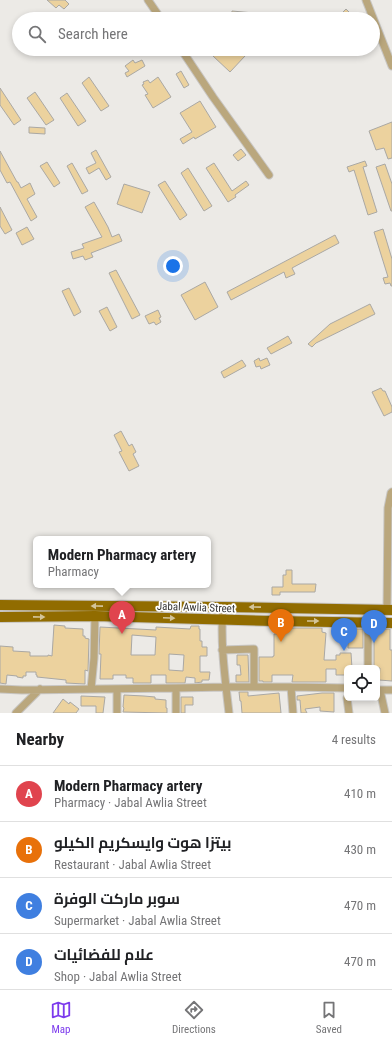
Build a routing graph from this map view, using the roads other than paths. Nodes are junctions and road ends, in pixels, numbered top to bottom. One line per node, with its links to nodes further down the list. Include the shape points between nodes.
1 (148, 0): 3 (street)
2 (366, 0): 4 (street)
3 (156, 12)
4 (371, 12)
5 (380, 36): 7 (street)
6 (186, 56): 8 (street)
7 (392, 66)
8 (269, 175)
9 (392, 492): 10 (street, via 388,508)
10 (390, 520): 13 (street)
11 (0, 605): 12 (main road, Jabal Awlia Street, one-way to 11)
12 (223, 607): 13 (main road, Jabal Awlia Street, one-way to 12); 16 (street)
13 (390, 610)
14 (95, 616): 15 (main road, Jabal Awlia Street, one-way to 14); 16 (main road, Jabal Awlia Street, one-way to 16); 26 (street)
15 (0, 617)
16 (222, 620): 17 (main road, Jabal Awlia Street, one-way to 17); 19 (street)
17 (368, 623): 18 (main road, Jabal Awlia Street); 20 (street)
18 (392, 623)
19 (222, 650): 21 (street); 22 (street, via 254,649)
20 (368, 665)
21 (226, 687): 22 (street); 24 (street); 37 (street)
22 (254, 687): 23 (street)
23 (291, 687): 29 (street); 38 (street)
24 (176, 688): 27 (street); 36 (street)
25 (0, 689): 28 (street)
26 (92, 689): 27 (street); 28 (street)
27 (117, 689): 35 (street)
28 (40, 690): 34 (street)
29 (344, 690)
30 (380, 690): 31 (street)
31 (392, 690)
32 (380, 697): 40 (street)
33 (347, 701): 39 (street)
34 (17, 713)
35 (117, 713)
36 (176, 713)
37 (229, 713)
38 (293, 713)
39 (349, 713)
40 (385, 713)

